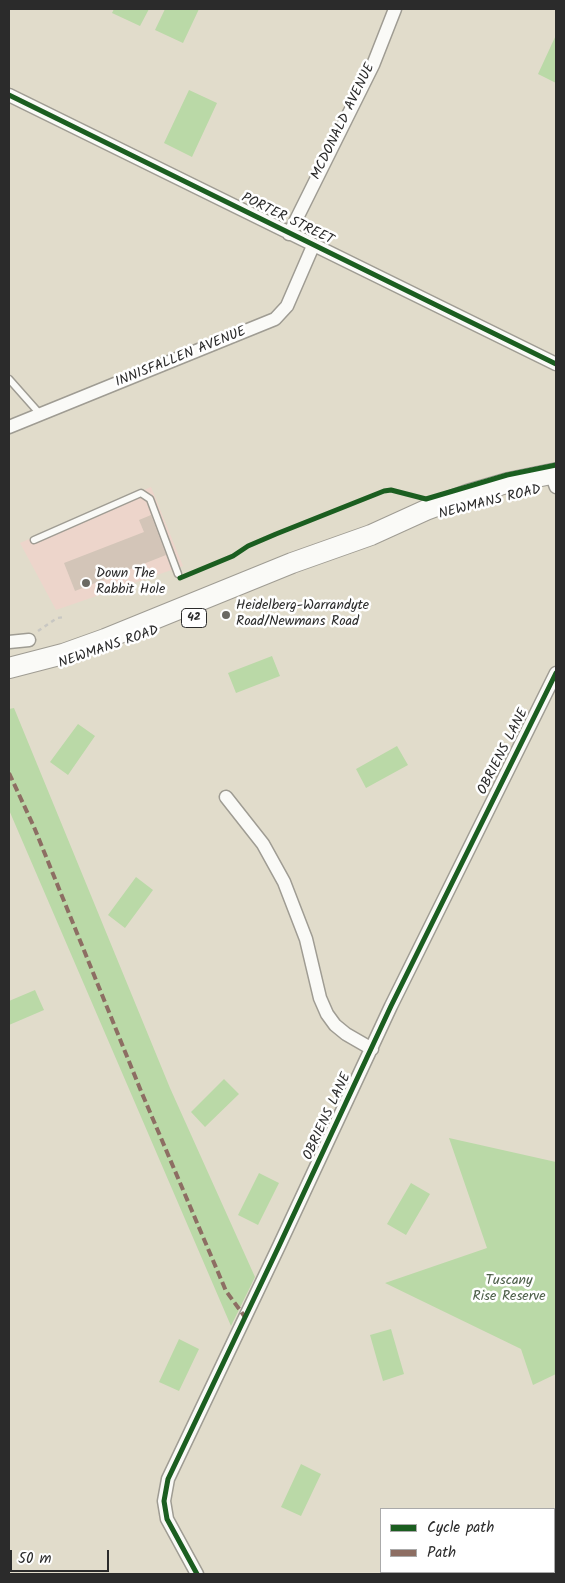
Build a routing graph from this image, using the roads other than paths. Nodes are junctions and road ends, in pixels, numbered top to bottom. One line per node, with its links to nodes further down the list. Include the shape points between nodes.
1 (395, 9): 3 (street, MCDONALD AVENUE, via 373,65)
2 (9, 95): 3 (street, PORTER STREET)
3 (289, 234): 4 (street, PORTER STREET)
4 (313, 246): 5 (street, PORTER STREET); 7 (street, INNISFALLEN AVENUE, via 287,306 275,319)
5 (556, 364)
6 (9, 379): 7 (lane)
7 (40, 414): 8 (street, INNISFALLEN AVENUE)
8 (9, 427)
9 (555, 480): 10 (main road, NEWMANS ROAD / 42, via 469,494)
10 (371, 535): 15 (main road, NEWMANS ROAD / 42, via 63,654); 17 (main road, NEWMANS ROAD / 42, via 193,618)
11 (34, 540): 12 (lane, via 142,494 150,499)
12 (178, 574)
13 (29, 640): 14 (street)
14 (9, 642)
15 (9, 668)
16 (556, 673): 19 (street, OBRIENS LANE, via 467,849)
17 (9, 681)
18 (226, 797): 19 (street, via 263,844 284,882 306,939 327,1014 346,1034)
19 (372, 1050): 20 (street, OBRIENS LANE, via 168,1479 164,1501 167,1519)
20 (197, 1574)

